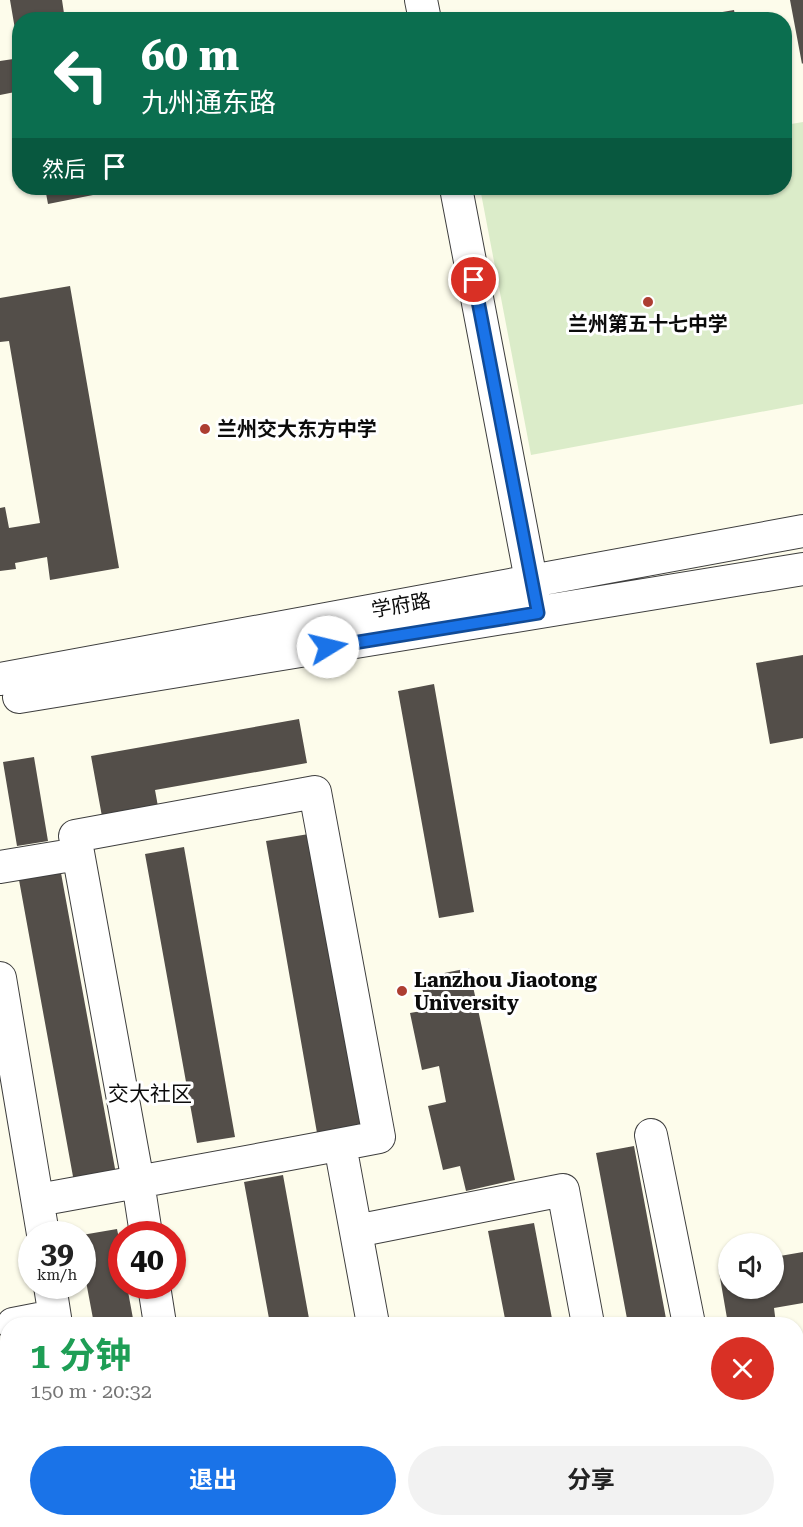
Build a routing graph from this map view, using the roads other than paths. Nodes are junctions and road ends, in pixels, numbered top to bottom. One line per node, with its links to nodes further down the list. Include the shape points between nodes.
1 (457, 195): 4 (street)
2 (803, 531): 4 (street, 学府路)
3 (803, 569): 5 (street, 学府路)
4 (530, 581): 5 (street); 6 (street, 学府路)
5 (538, 613): 7 (street, 学府路)
6 (0, 679)
7 (0, 701)
8 (76, 845): 9 (street); 12 (street, via 315,792 379,1137); 13 (street)
9 (0, 867)
10 (0, 978): 14 (street)
11 (651, 1135): 24 (street)
12 (340, 1145): 13 (street); 17 (street)
13 (138, 1182): 14 (street); 16 (street)
14 (38, 1200): 15 (street)
15 (41, 1221)
16 (144, 1221)
17 (356, 1231): 22 (street); 23 (street, via 563,1190)
18 (52, 1299): 20 (street)
19 (156, 1299): 21 (street)
20 (55, 1317)
21 (159, 1317)
22 (372, 1317)
23 (587, 1317)
24 (688, 1317)

